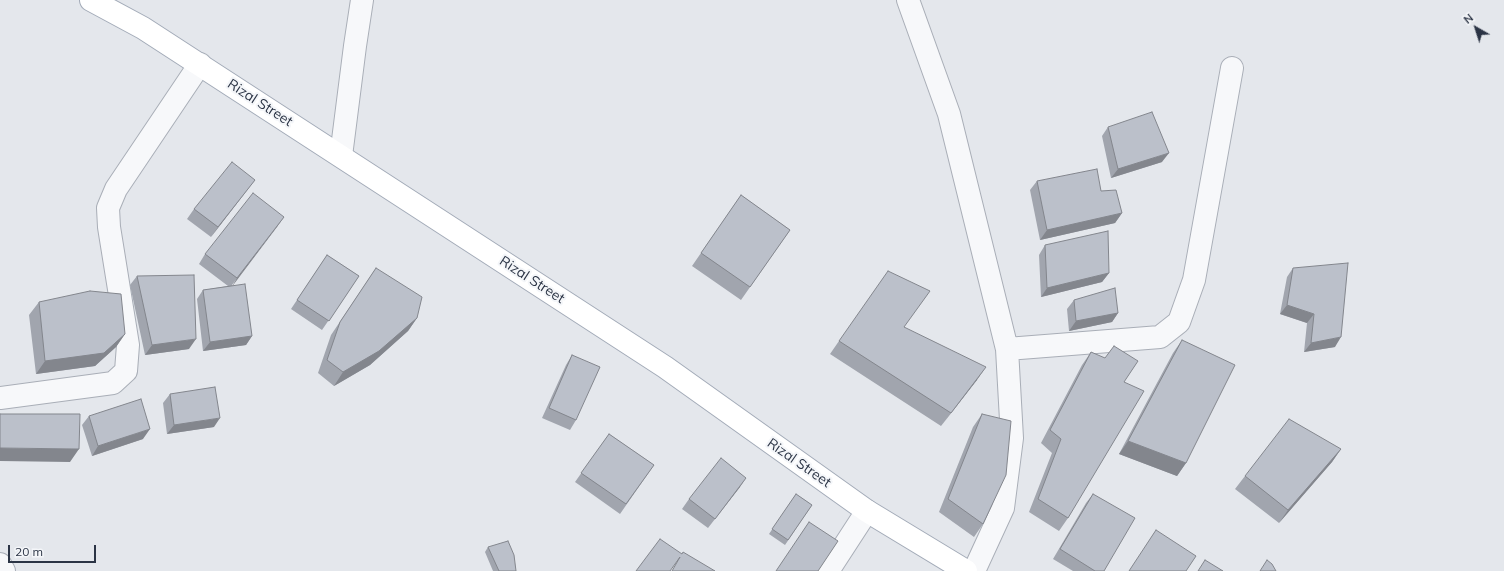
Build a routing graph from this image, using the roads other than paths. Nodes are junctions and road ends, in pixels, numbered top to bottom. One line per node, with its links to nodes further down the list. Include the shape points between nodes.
1 (91, 0): 4 (main road, Rizal Street, via 143,28)
2 (362, 0): 6 (street)
3 (908, 0): 7 (street, via 949,114)
4 (200, 64): 6 (main road, Rizal Street); 8 (street, via 116,189 108,208 128,346 126,371 113,383)
5 (1232, 68): 7 (street, via 1194,280 1178,322 1160,337)
6 (341, 156): 9 (main road, Rizal Street, via 664,367)
7 (1007, 349): 14 (street, via 1012,438 1004,508)
8 (0, 398)
9 (867, 511): 12 (street); 13 (main road, Rizal Street)
10 (0, 564): 11 (street)
11 (4, 571)
12 (828, 571)
13 (966, 571)
14 (974, 571)

